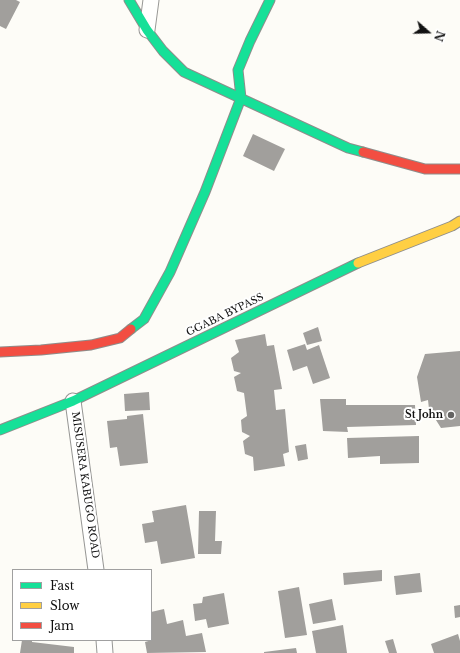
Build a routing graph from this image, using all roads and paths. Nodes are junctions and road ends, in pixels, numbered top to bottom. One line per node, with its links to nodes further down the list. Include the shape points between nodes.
1 (129, 0): 4 (street)
2 (151, 0): 4 (street)
3 (270, 0): 5 (street, via 238,70)
4 (148, 30): 5 (street, via 163,51 184,72)
5 (241, 98): 6 (street, via 348,148 425,169); 8 (street, via 206,192 170,272 144,319 120,338 91,345)
6 (460, 169)
7 (460, 221): 9 (street, GGABA BYPASS, via 358,263)
8 (0, 352)
9 (74, 401): 10 (street, GGABA BYPASS); 11 (street, MISUSERA KABUGO ROAD)
10 (0, 430)
11 (96, 569)
12 (104, 641): 13 (street)
13 (105, 653)

